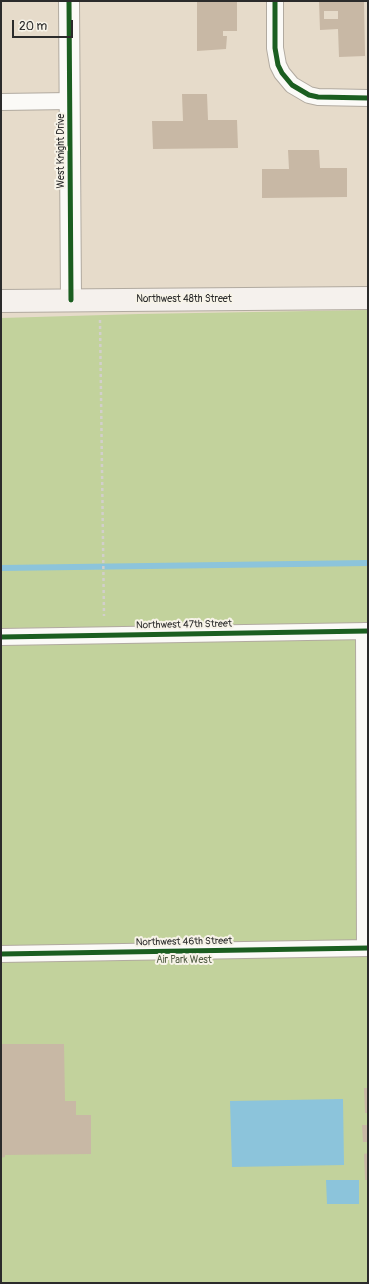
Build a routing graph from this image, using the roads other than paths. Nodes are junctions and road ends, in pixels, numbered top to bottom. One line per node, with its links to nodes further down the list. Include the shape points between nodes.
1 (69, 1): 4 (street, West Knight Drive)
2 (274, 1): 3 (street, via 275,48 278,65 287,80 298,90 318,98)
3 (368, 98)
4 (70, 101): 5 (street); 7 (street, West Knight Drive)
5 (1, 102)
6 (368, 298): 7 (main road, Northwest 48th Street)
7 (70, 300): 8 (main road, Northwest 48th Street)
8 (1, 301)
9 (366, 631): 10 (street, Northwest 47th Street); 11 (street)
10 (1, 637)
11 (367, 948): 12 (street, Northwest 46th Street)
12 (1, 954)

